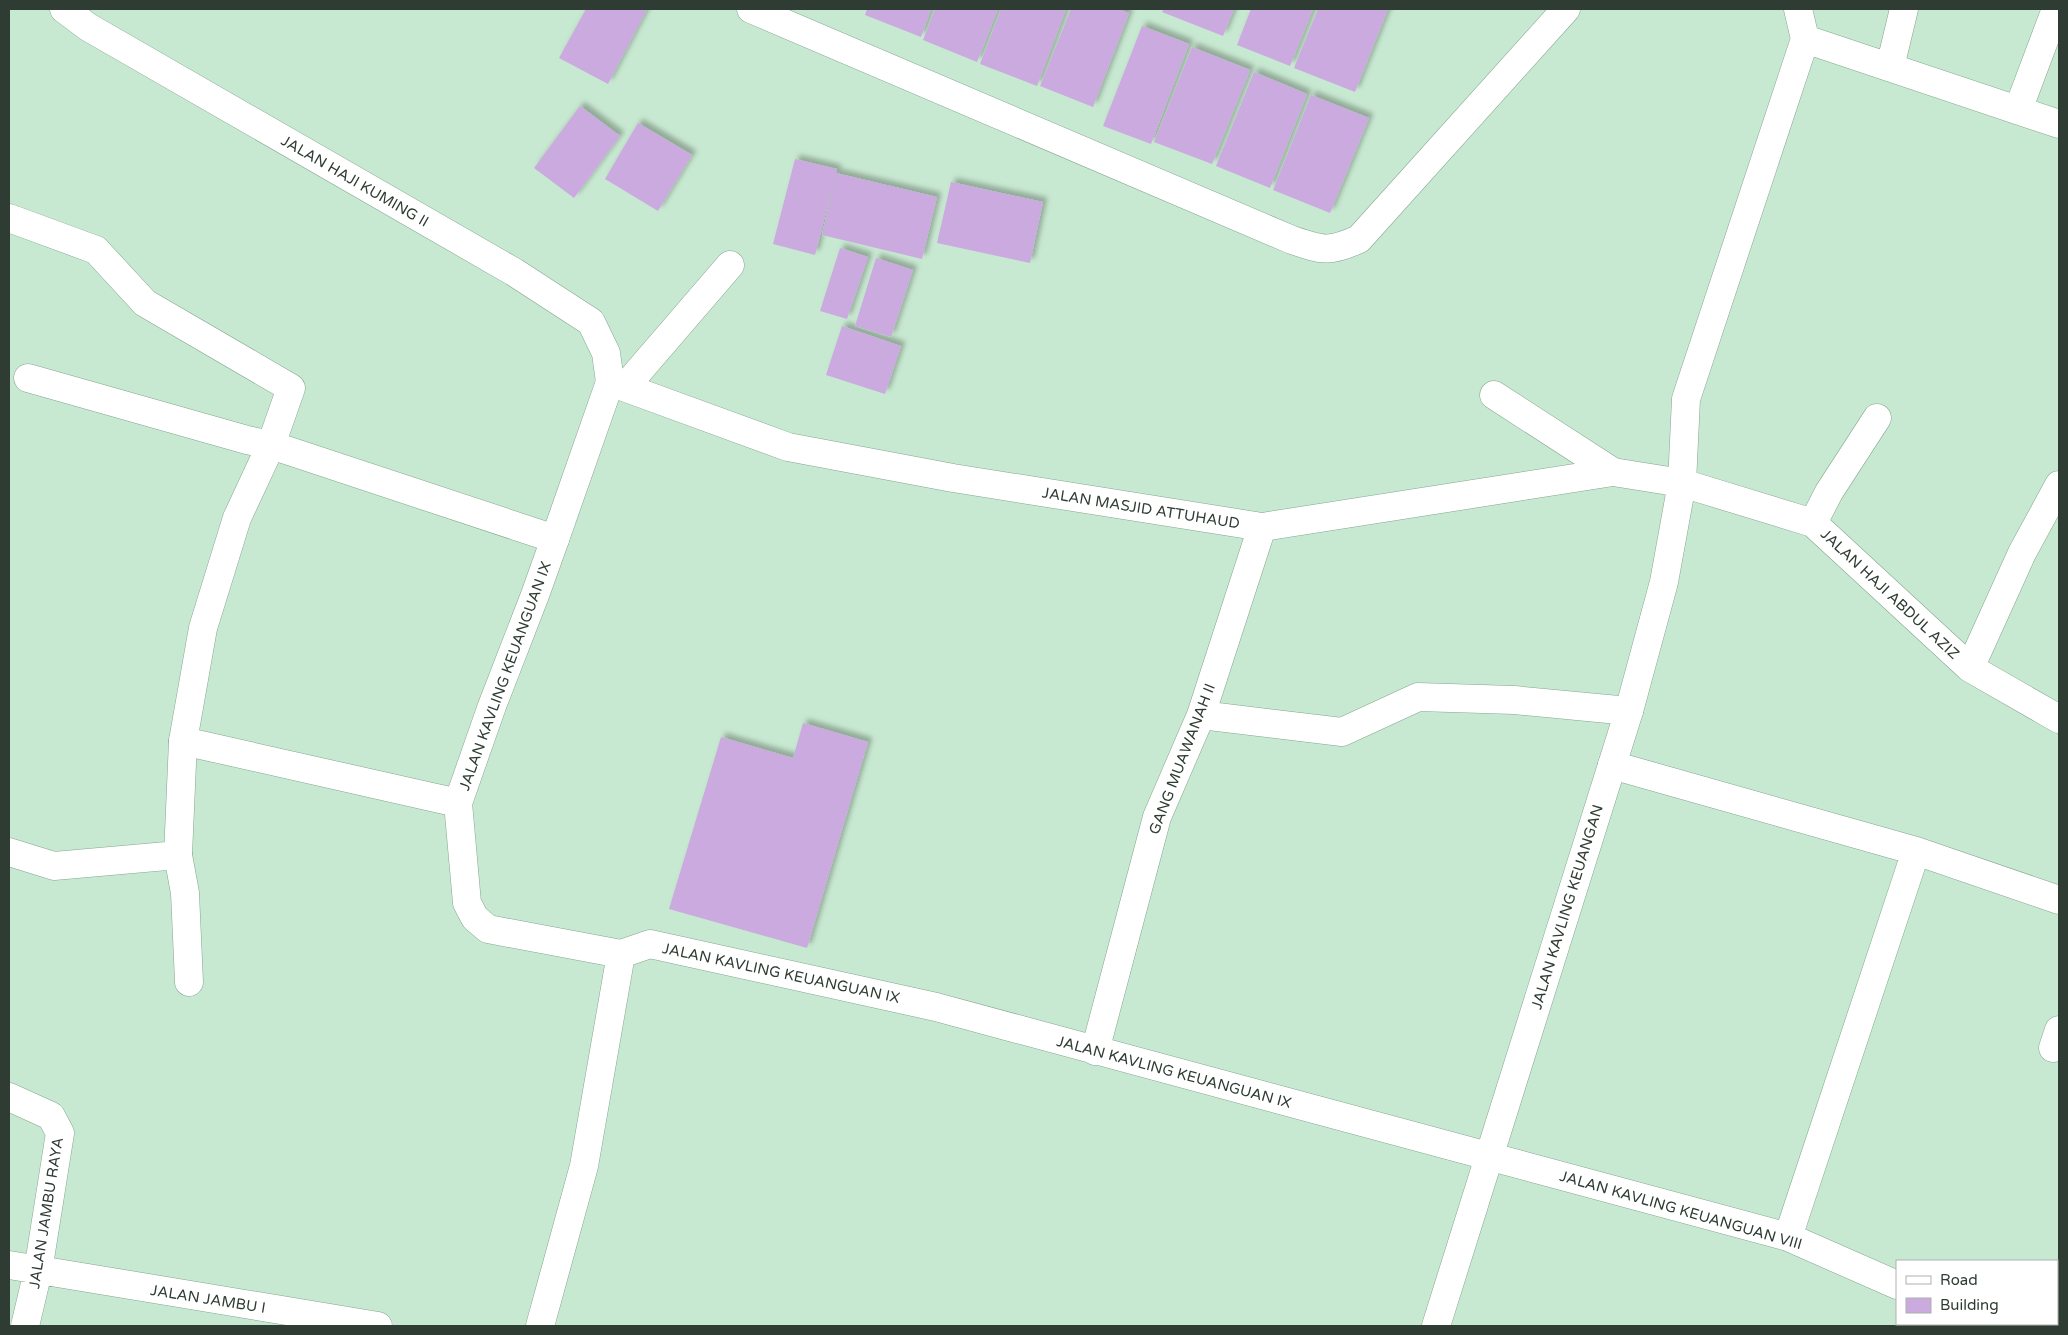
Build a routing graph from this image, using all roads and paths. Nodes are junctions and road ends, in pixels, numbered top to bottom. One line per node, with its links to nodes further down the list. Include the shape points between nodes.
1 (64, 9): 14 (street, JALAN HAJI KUMING II, via 88,27 514,272 591,322)
2 (751, 9): 6 (street, via 1321,250 1340,248 1359,239)
3 (1798, 9): 7 (street)
4 (1904, 9): 8 (street)
5 (2056, 9): 9 (street)
6 (1560, 10)
7 (1805, 39): 8 (street); 19 (street, JALAN KAVLING KEUANGAN, via 1686,399)
8 (1890, 68): 9 (street)
9 (2018, 110): 10 (street)
10 (2059, 124)
11 (9, 218): 17 (street, via 96,250 145,303 291,388)
12 (730, 265): 14 (street)
13 (28, 378): 17 (street)
14 (617, 384): 22 (street, JALAN MASJID ATTUHAUD, via 788,447 953,478); 23 (street, JALAN KAVLING KEUANGUAN IX)
15 (1494, 394): 18 (street)
16 (1877, 418): 21 (street)
17 (271, 445): 23 (street); 28 (street, via 237,518 203,628)
18 (1612, 472): 19 (street, JALAN MASJID ATTUHAUD); 22 (street, JALAN MASJID ATTUHAUD)
19 (1682, 482): 21 (street, JALAN HAJI ABDUL AZIZ); 25 (street, JALAN KAVLING KEUANGAN, via 1664,582)
20 (2059, 485): 24 (street, via 2022,553)
21 (1812, 523): 24 (street, JALAN HAJI ABDUL AZIZ)
22 (1262, 527): 26 (street, GANG MUAWANAH II)
23 (555, 539): 30 (street, JALAN KAVLING KEUANGUAN IX)
24 (1970, 668): 27 (street, JALAN HAJI ABDUL AZIZ)
25 (1629, 711): 26 (street, via 1514,700 1418,697 1342,732); 29 (street, JALAN KAVLING KEUANGAN)
26 (1201, 715): 37 (street, GANG MUAWANAH II, via 1157,817)
27 (2059, 719)
28 (183, 740): 30 (street); 33 (street)
29 (1612, 765): 31 (street); 39 (street, JALAN KAVLING KEUANGAN)
30 (458, 803): 35 (street, JALAN KAVLING KEUANGUAN IX, via 467,903 474,918 488,929)
31 (1916, 851): 34 (street); 40 (street)
32 (9, 852): 33 (street, via 54,866)
33 (178, 855): 36 (street, via 185,893)
34 (2059, 900)
35 (621, 954): 37 (street, JALAN KAVLING KEUANGUAN IX, via 650,944 936,1006); 46 (street, via 584,1166)
36 (189, 982)
37 (1095, 1051): 39 (street, JALAN KAVLING KEUANGUAN IX)
38 (9, 1097): 42 (street, JALAN JAMBU RAYA, via 51,1116 60,1133)
39 (1490, 1157): 40 (street, JALAN KAVLING KEUANGUAN VIII); 47 (street, JALAN KAVLING KEUANGAN)
40 (1788, 1237): 43 (street, JALAN KAVLING KEUANGUAN VIII)
41 (9, 1265): 42 (street, JALAN JAMBU I)
42 (38, 1271): 44 (street, JALAN JAMBU RAYA); 45 (street, JALAN JAMBU I)
43 (1896, 1286)
44 (26, 1326)
45 (378, 1326)
46 (540, 1326)
47 (1436, 1326)

